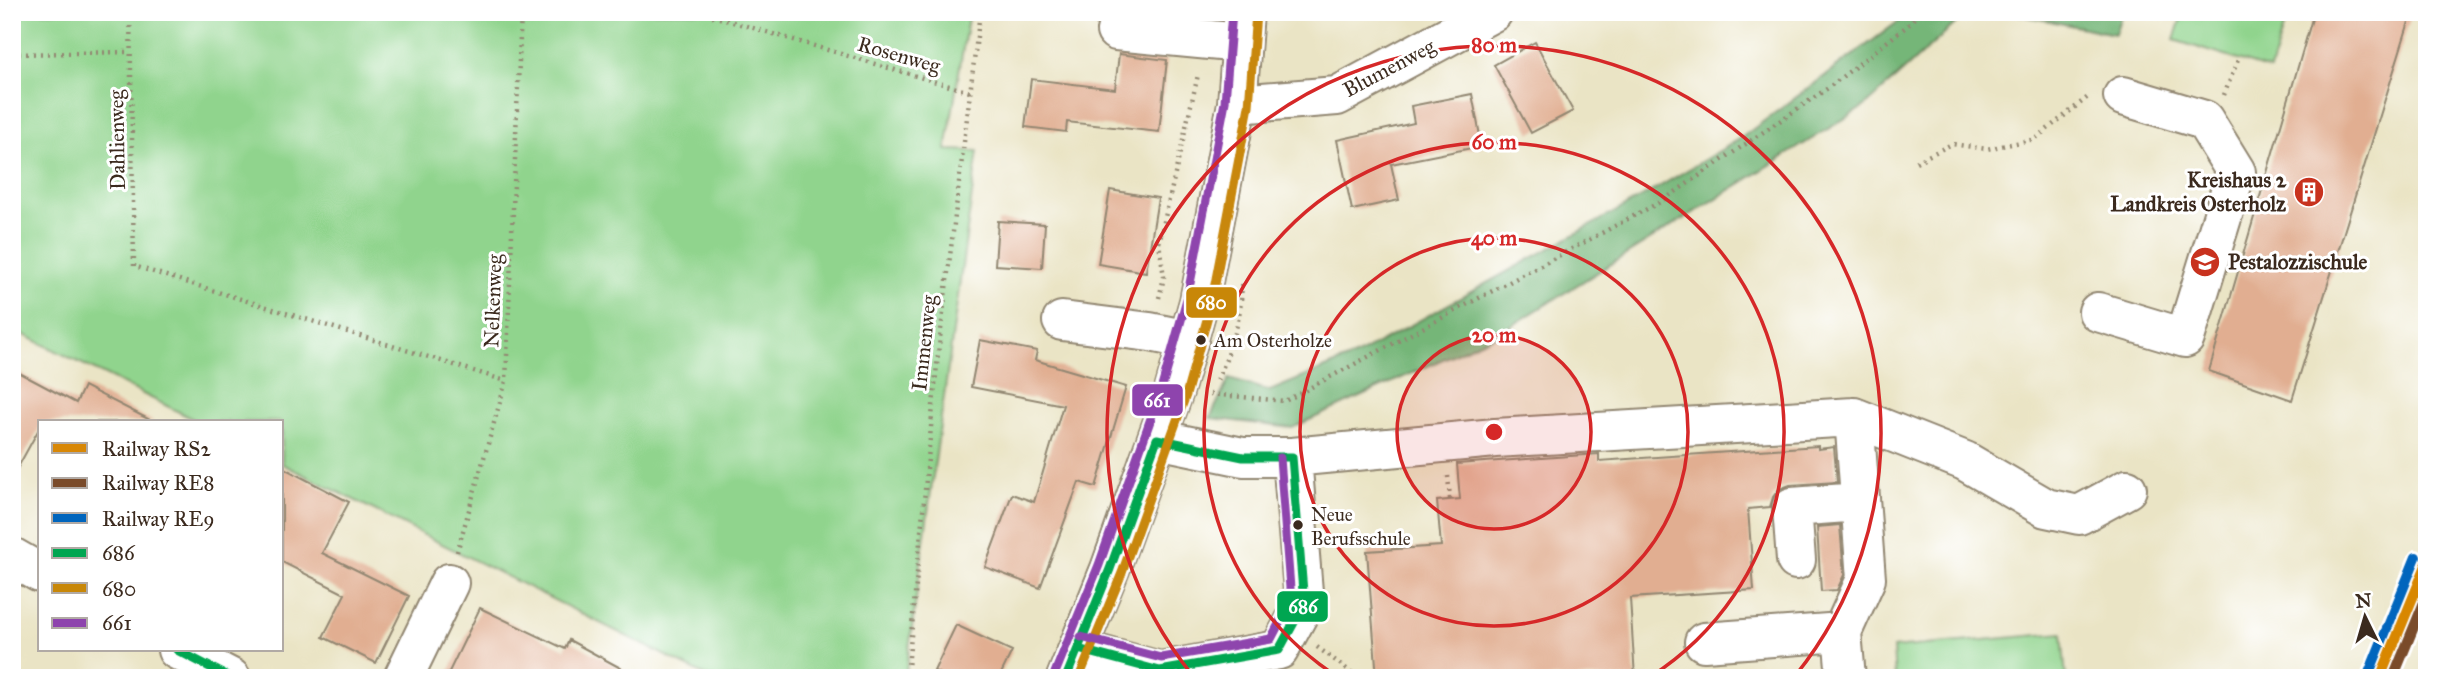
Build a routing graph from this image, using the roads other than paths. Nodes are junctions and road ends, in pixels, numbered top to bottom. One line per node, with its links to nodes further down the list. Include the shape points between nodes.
1 (1493, 12): 5 (street, Blumenweg, via 1337,96)
2 (1242, 28): 3 (street); 5 (street)
3 (1116, 31)
4 (2123, 96): 6 (street, via 2204,120 2236,172 2185,338)
5 (1237, 104): 8 (street)
6 (2098, 312)
7 (1062, 321): 8 (street)
8 (1189, 340): 10 (street)
9 (1854, 416): 11 (street, via 1494,438); 12 (street, via 1965,461 2046,508 2079,515); 13 (street)
10 (1157, 439): 11 (street, via 1243,457); 21 (street)
11 (1292, 457): 21 (street, via 1304,604 1279,650 1160,671)
12 (2127, 489)
13 (1860, 502): 15 (street, via 1792,507); 18 (street, via 1866,579)
14 (12, 557): 16 (street)
15 (1796, 560)
16 (38, 572)
17 (449, 583): 23 (street)
18 (1842, 632): 19 (street); 24 (street)
19 (1704, 642)
20 (181, 652): 22 (street)
21 (1072, 663)
22 (231, 678)
23 (403, 678)
24 (1846, 678)

